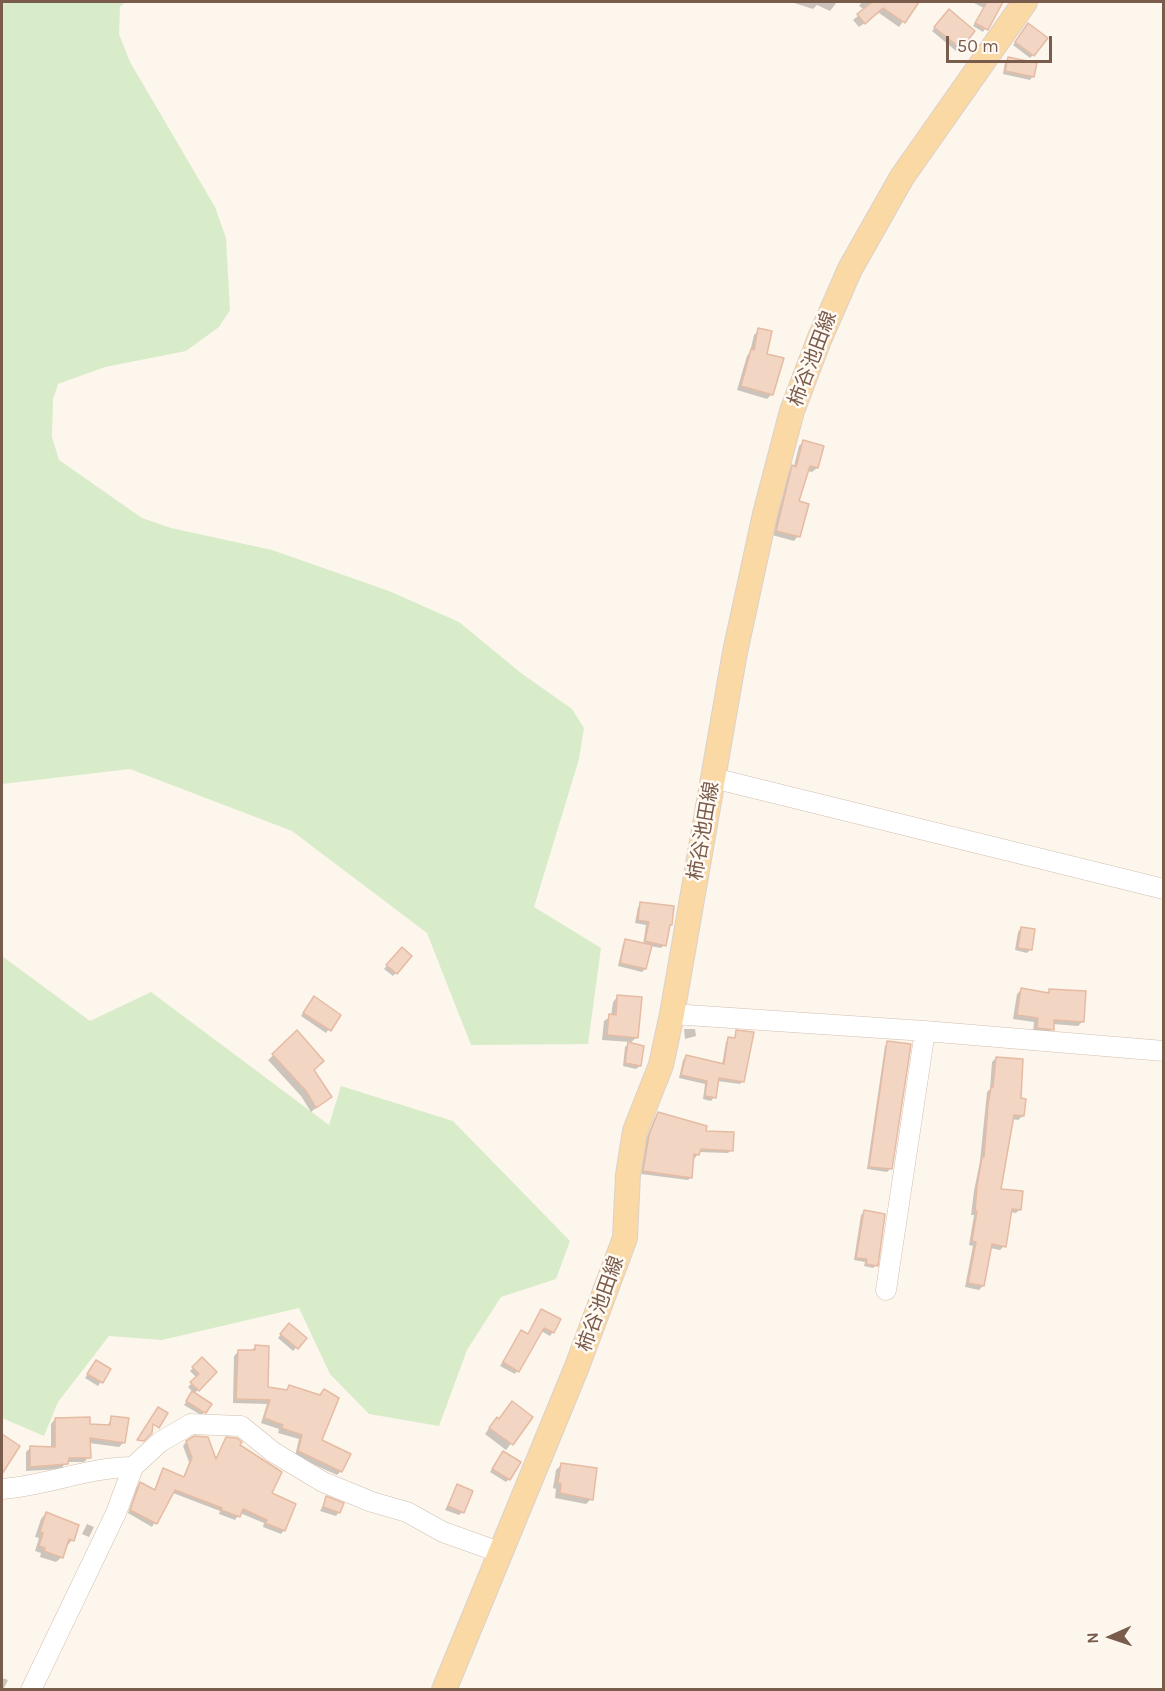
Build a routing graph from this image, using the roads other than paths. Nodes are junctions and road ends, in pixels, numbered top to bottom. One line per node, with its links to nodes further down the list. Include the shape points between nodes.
1 (1025, 2): 2 (main road, 柿谷池田線, via 902,177 850,269 819,340 792,411 765,514)
2 (713, 777): 3 (street); 4 (main road, 柿谷池田線)
3 (1164, 889)
4 (672, 1014): 5 (street); 10 (main road, 柿谷池田線, via 661,1065 635,1131 625,1238 576,1369)
5 (925, 1031): 6 (street); 7 (street)
6 (1164, 1051)
7 (886, 1290)
8 (133, 1467): 9 (street, via 113,1467 26,1488); 10 (street, via 160,1442 190,1424 241,1426 273,1452 323,1482 372,1503 407,1512 443,1532); 11 (street, via 116,1513)
9 (2, 1489)
10 (499, 1552): 12 (main road, 柿谷池田線)
11 (31, 1689)
12 (444, 1689)

